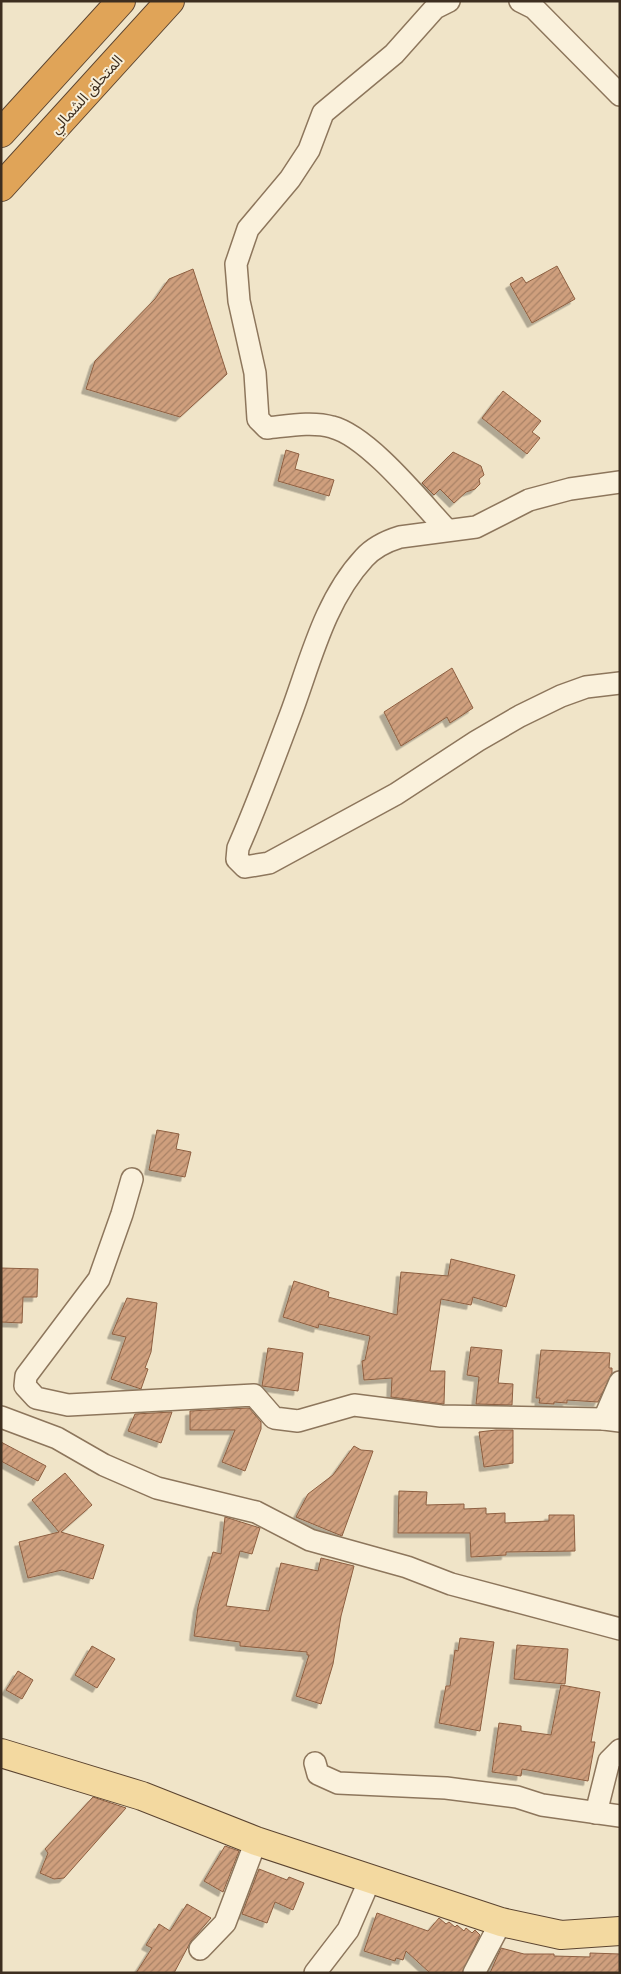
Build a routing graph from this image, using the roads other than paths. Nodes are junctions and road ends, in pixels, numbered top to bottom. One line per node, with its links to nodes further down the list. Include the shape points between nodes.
1 (122, 1): 6 (highway)
2 (170, 1): 7 (highway, المتحلق الشمالي)
3 (448, 1): 9 (street, via 435,8 394,54 323,113 310,150 248,229 236,264 239,301 255,373 258,419 267,428 331,426 351,434 400,479)
4 (520, 1): 5 (street, via 534,8)
5 (620, 96)
6 (1, 133)
7 (1, 187)
8 (620, 482): 9 (street, via 548,494 476,527)
9 (446, 529): 10 (street, via 388,540 364,556 351,574 323,624 265,784 238,848 237,859 245,867 269,863 337,828 477,741 561,696 586,687)
10 (620, 683)
11 (132, 1178): 14 (street, via 99,1279 26,1376 25,1386 36,1398 68,1405 254,1395 274,1418 298,1421 354,1405 441,1416)
12 (620, 1382): 14 (street)
13 (1, 1417): 15 (street, via 57,1438 104,1465 157,1488 256,1512 310,1540 407,1567 451,1584)
14 (612, 1420)
15 (620, 1629)
16 (620, 1750): 19 (street, via 609,1761)
17 (1, 1754): 21 (main road, via 142,1796)
18 (315, 1763): 19 (street, via 318,1774 338,1783 446,1788 517,1797 542,1805)
19 (596, 1813): 20 (street)
20 (620, 1816)
21 (256, 1841): 22 (main road); 25 (street, via 224,1923)
22 (370, 1878): 23 (main road); 26 (street, via 348,1930)
23 (501, 1922): 24 (main road, via 561,1935); 27 (street)
24 (620, 1931)
25 (200, 1949)
26 (316, 1973)
27 (474, 1973)

